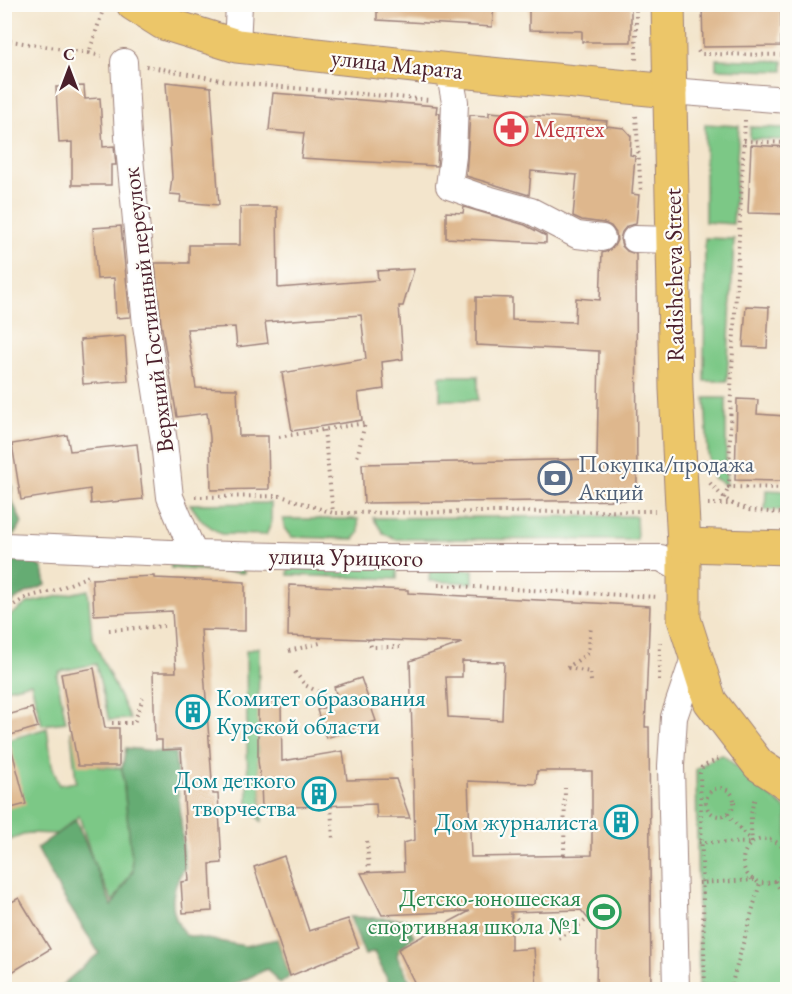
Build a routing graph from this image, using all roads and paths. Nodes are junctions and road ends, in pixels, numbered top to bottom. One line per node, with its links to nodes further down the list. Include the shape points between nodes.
1 (105, 4): 6 (path, via 89,53)
2 (133, 4): 7 (main road, улица Марата, via 163,23)
3 (239, 4): 7 (street)
4 (636, 4): 8 (path)
5 (668, 4): 13 (main road, Radishcheva Street)
6 (4, 39)
7 (237, 46): 12 (main road, улица Марата)
8 (636, 48)
9 (696, 48): 10 (path, via 700,54)
10 (788, 55)
11 (124, 62): 26 (street, Верхний Гостинный переулок, via 146,325)
12 (449, 70): 13 (main road, улица Марата); 18 (street, via 455,102 448,186 531,211 577,235)
13 (670, 91): 14 (street); 20 (main road, Radishcheva Street)
14 (788, 100)
15 (745, 120): 16 (path)
16 (744, 141): 17 (path); 24 (path)
17 (788, 143)
18 (602, 238)
19 (635, 239): 20 (street)
20 (673, 240): 33 (main road, Radishcheva Street)
21 (324, 430): 22 (path); 23 (path, via 365,423); 29 (path)
22 (279, 437)
23 (357, 458)
24 (729, 487): 25 (path); 27 (path)
25 (788, 488)
26 (170, 497): 29 (path, via 281,495); 32 (street, Верхний Гостинный переулок)
27 (724, 498)
28 (658, 511): 29 (path)
29 (333, 513)
30 (4, 546): 32 (street, улица Урицкого)
31 (788, 548): 33 (main road, улица Урицкого)
32 (194, 554): 33 (street, улица Урицкого)
33 (684, 558): 45 (main road, Radishcheva Street, via 684,619)
34 (100, 571): 36 (path, via 56,590 27,597)
35 (788, 608): 40 (path)
36 (4, 611)
37 (164, 626): 39 (path)
38 (591, 626): 48 (path, via 588,653 567,668 590,672)
39 (109, 630)
40 (787, 630): 46 (path)
41 (320, 637): 44 (path, via 320,643)
42 (369, 639): 43 (path, via 371,646)
43 (400, 646)
44 (289, 651)
45 (695, 655): 53 (main road, Radishcheva Street, via 711,701); 60 (street, via 674,717)
46 (788, 668)
47 (295, 672): 50 (path, via 305,685 326,696)
48 (591, 681)
49 (143, 698): 51 (path, via 134,723)
50 (333, 705)
51 (112, 723)
52 (726, 759): 61 (path, via 719,758 700,771)
53 (759, 765): 54 (main road, Radishcheva Street); 62 (path, via 759,790 752,803)
54 (788, 784)
55 (565, 788): 63 (path)
56 (331, 806): 58 (path)
57 (727, 814): 57 (path, via 734,802 731,794 725,788 711,790 709,811 717,816); 62 (path)
58 (333, 840)
59 (367, 841): 65 (path)
60 (673, 842): 61 (path); 70 (street)
61 (701, 842): 62 (path); 68 (path)
62 (752, 843): 64 (path, via 766,838 779,843 787,856); 66 (path, via 743,861)
63 (564, 855)
64 (786, 871): 67 (path)
65 (369, 872)
66 (754, 880): 68 (path); 69 (path)
67 (775, 881): 69 (path); 71 (path)
68 (702, 882): 70 (path); 78 (path)
69 (760, 883): 79 (path)
70 (674, 884): 77 (street)
71 (788, 902)
72 (511, 916): 74 (path)
73 (588, 918): 75 (path)
74 (527, 929)
75 (559, 939)
76 (788, 982): 80 (path)
77 (676, 990)
78 (705, 990)
79 (730, 990)
80 (773, 990)

